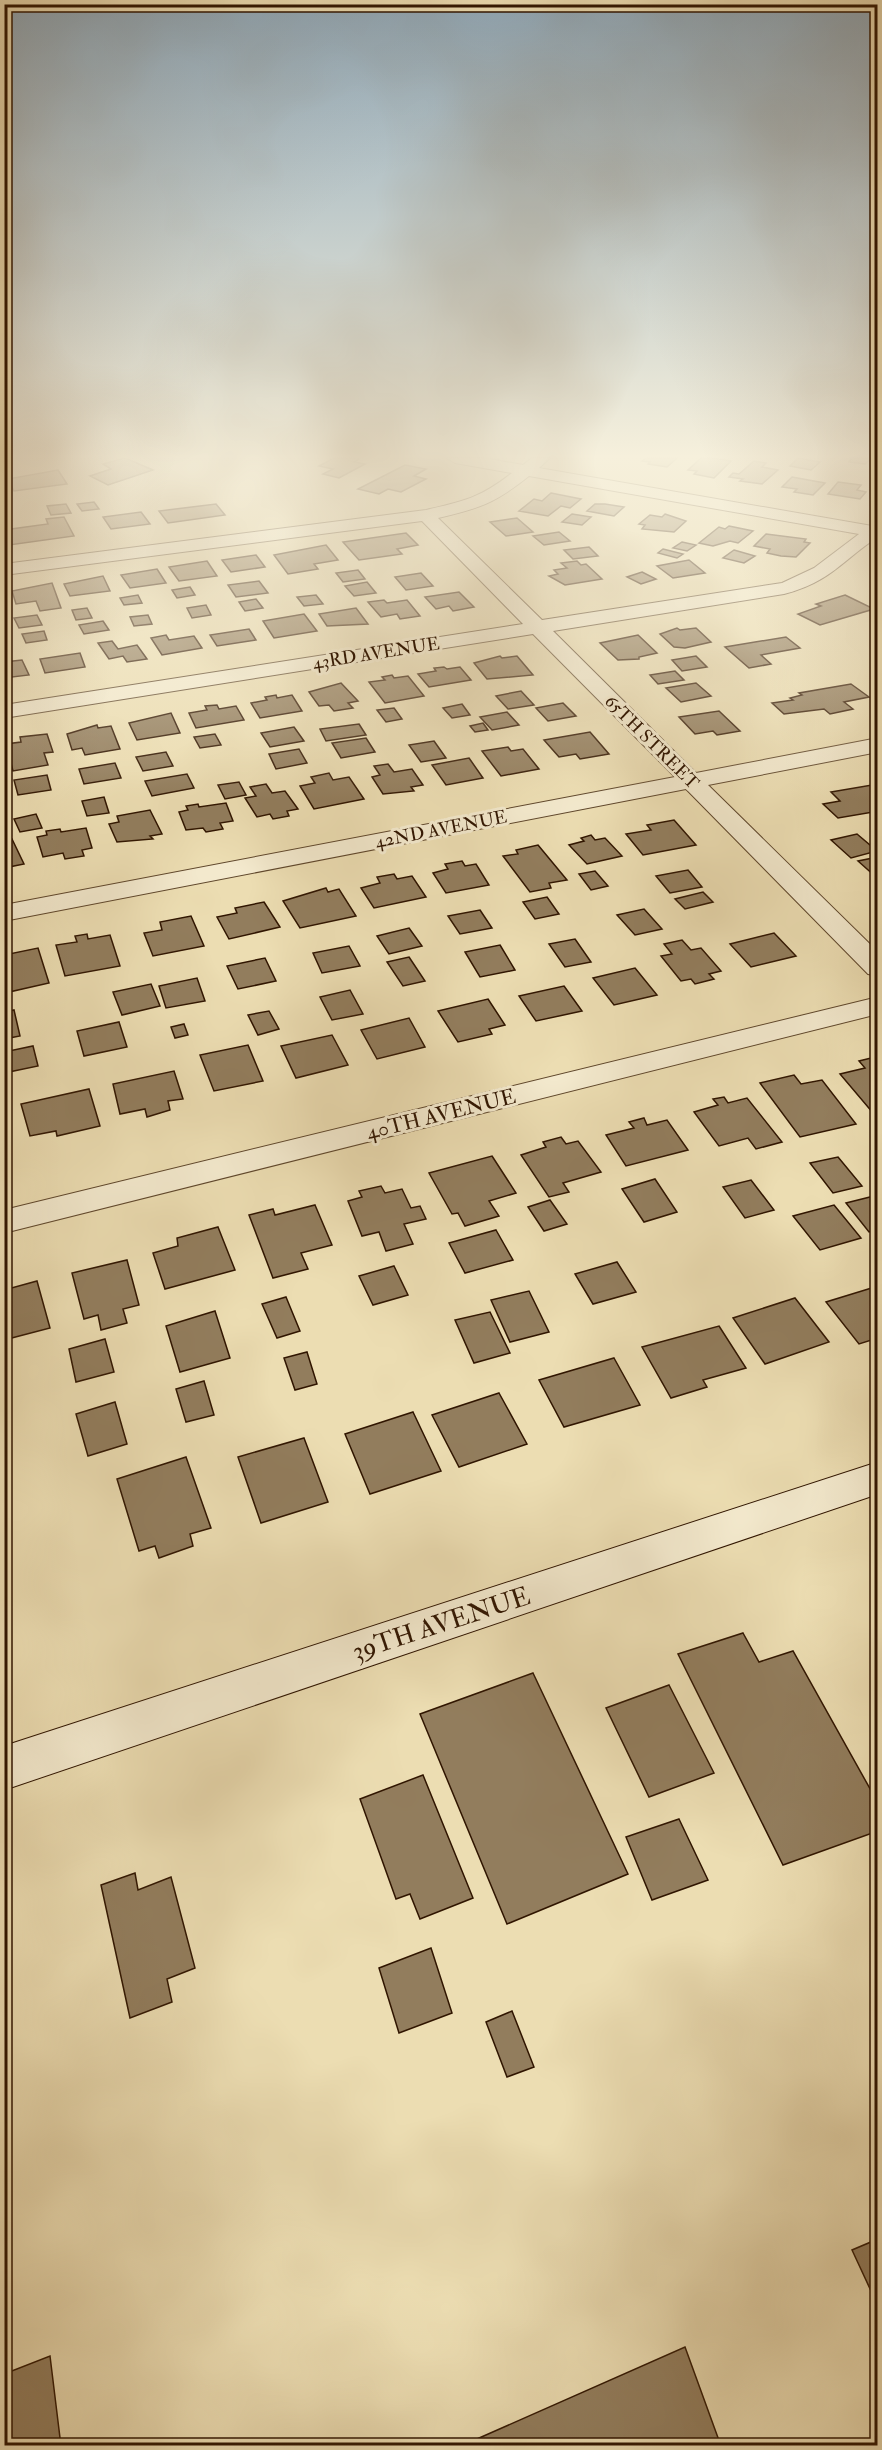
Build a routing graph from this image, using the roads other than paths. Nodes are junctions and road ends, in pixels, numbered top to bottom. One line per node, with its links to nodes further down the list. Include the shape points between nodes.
1 (483, 572): 3 (street, 65TH STREET)
2 (822, 572): 3 (street, 43RD AVENUE, via 806,583)
3 (538, 627): 4 (street, 43RD AVENUE); 6 (street, 65TH STREET)
4 (4, 712)
5 (878, 745): 6 (street, 42ND AVENUE)
6 (692, 781): 7 (street, 42ND AVENUE); 8 (street, 65TH STREET)
7 (4, 913)
8 (878, 968)
9 (878, 1005): 10 (street, 40TH AVENUE)
10 (4, 1222)
11 (878, 1478): 12 (street, 39TH AVENUE)
12 (4, 1768)

